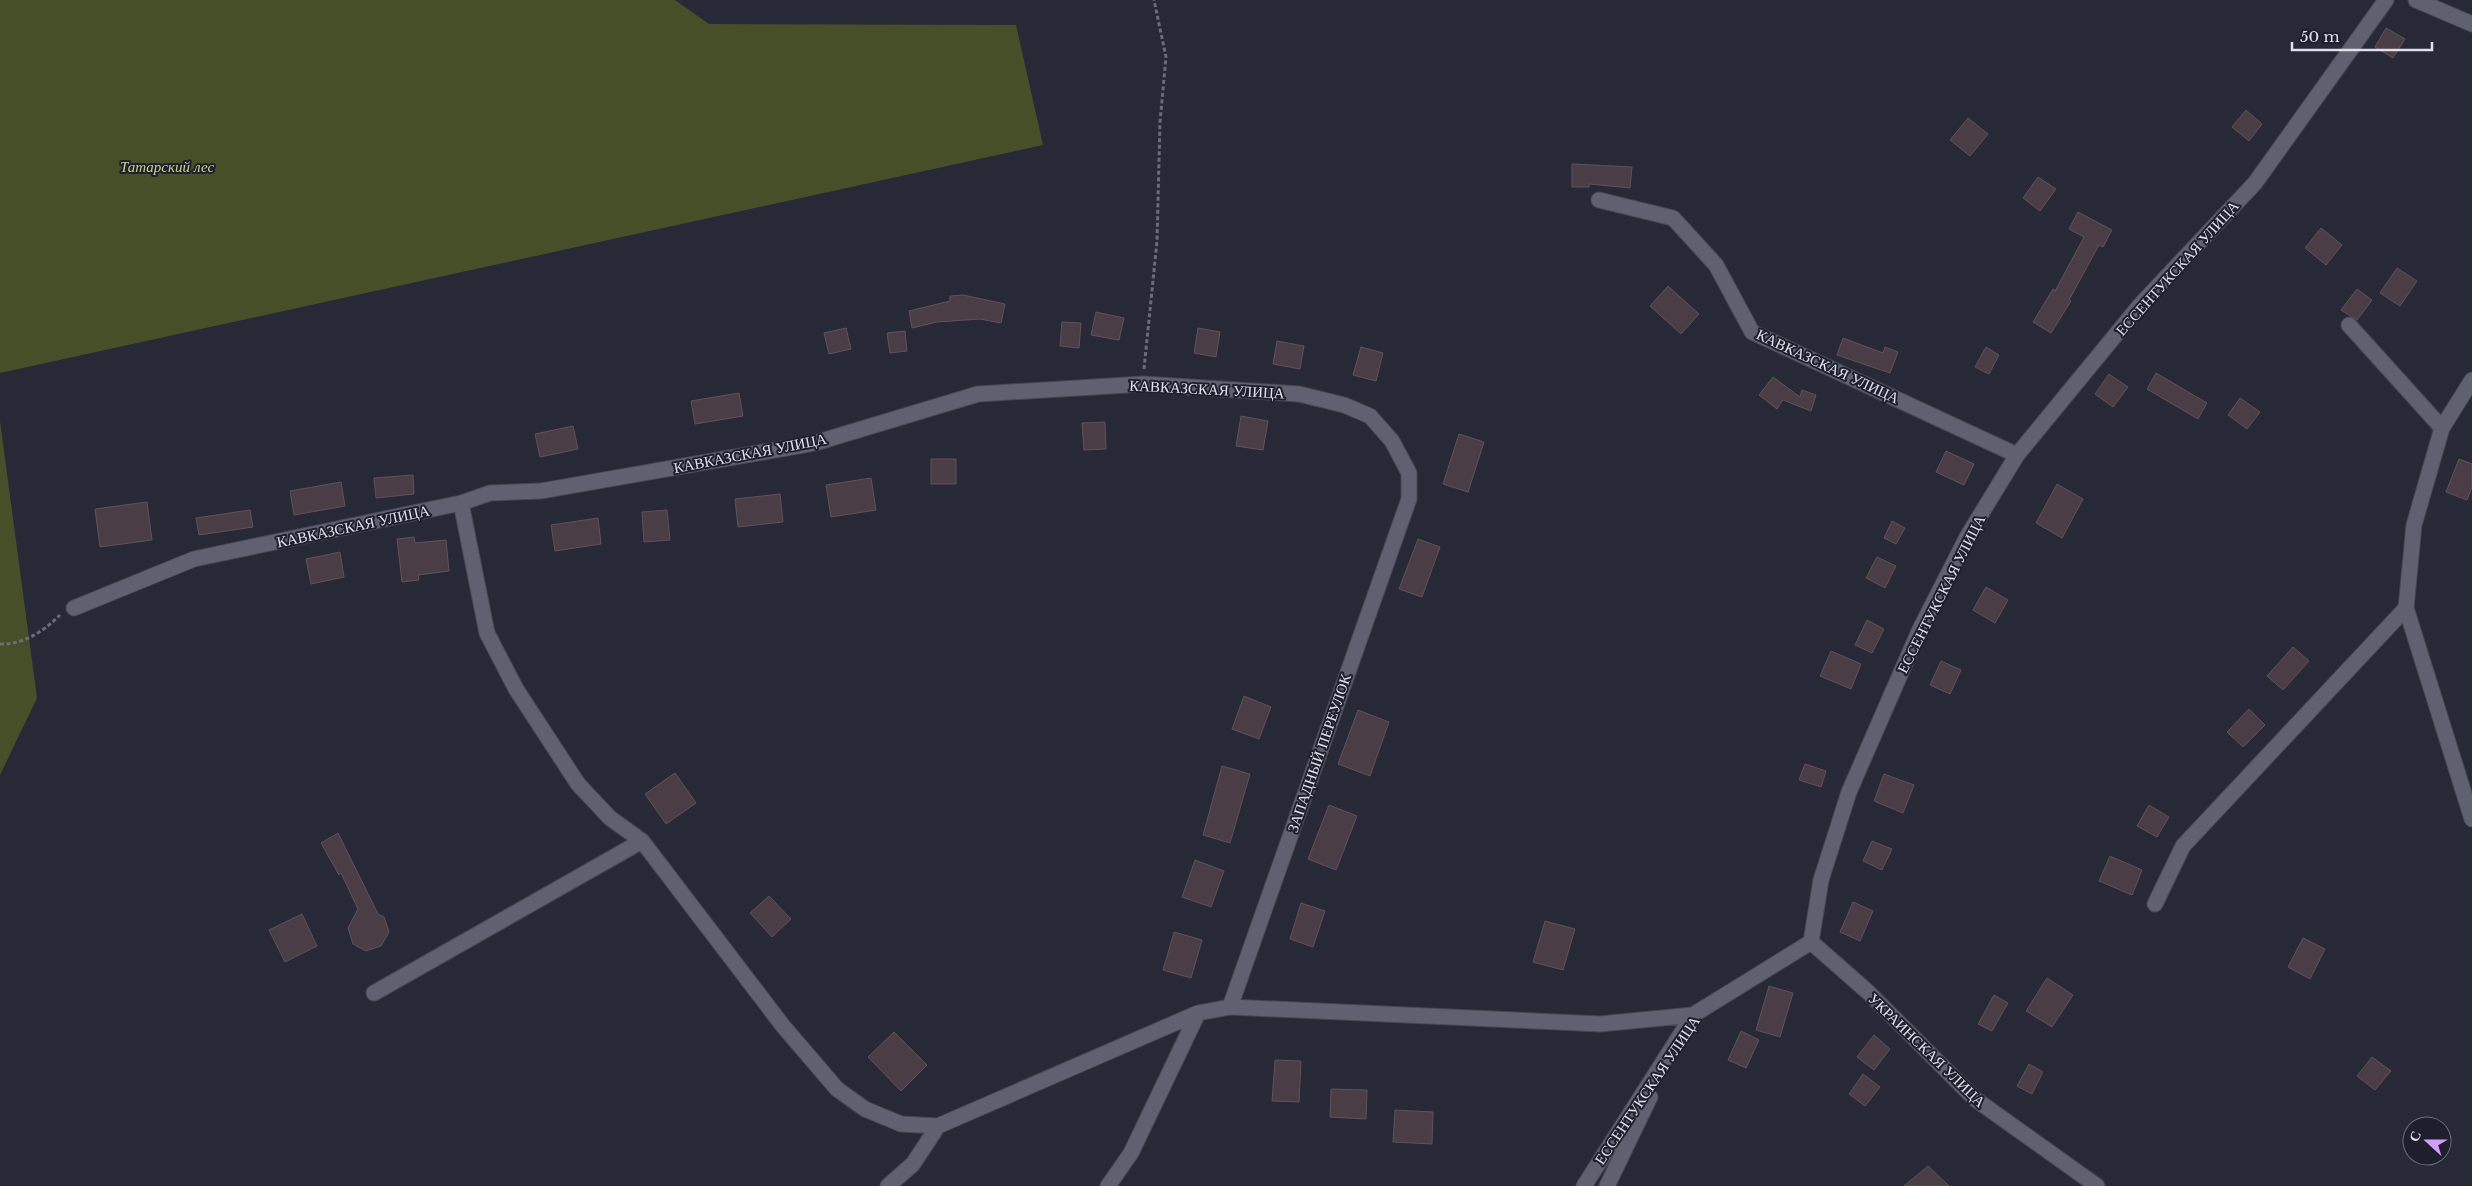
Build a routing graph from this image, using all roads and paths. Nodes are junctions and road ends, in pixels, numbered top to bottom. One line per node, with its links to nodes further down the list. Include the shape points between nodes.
1 (1154, 0): 8 (path, via 1166,57 1160,122 1157,241)
2 (2386, 0): 10 (street, ЕССЕНТУКСКАЯ УЛИЦА, via 2254,183 2141,304)
3 (2416, 0): 4 (street)
4 (2472, 24)
5 (1599, 200): 10 (street, КАВКАЗСКАЯ УЛИЦА, via 1673,218 1716,265 1752,332)
6 (2349, 325): 9 (street)
7 (2472, 380): 9 (street)
8 (1143, 384): 11 (street, КАВКАЗСКАЯ УЛИЦА, via 1299,394 1344,405 1370,416 1392,441 1409,473); 12 (street, КАВКАЗСКАЯ УЛИЦА, via 978,394 814,443 541,492 490,493)
9 (2442, 428): 14 (street, via 2414,525)
10 (2017, 455): 19 (street, ЕССЕНТУКСКАЯ УЛИЦА, via 1967,537 1920,629 1849,792 1821,880)
11 (1409, 499): 21 (street, ЗАПАДНЫЙ ПЕРЕУЛОК)
12 (461, 503): 13 (street, КАВКАЗСКАЯ УЛИЦА, via 194,560); 17 (street, via 487,633 516,688 578,784 610,818)
13 (74, 608): 15 (path, via 62,612 46,629 13,645)
14 (2406, 608): 16 (street); 18 (street, via 2183,846)
15 (0, 644)
16 (2472, 819)
17 (642, 841): 20 (street); 25 (street, via 783,1026 837,1089 865,1109 901,1124)
18 (2155, 904)
19 (1811, 942): 23 (street, ЕССЕНТУКСКАЯ УЛИЦА); 30 (street, УКРАИНСКАЯ УЛИЦА, via 1868,992 1975,1099)
20 (374, 993)
21 (1230, 1007): 22 (street); 23 (street, via 1600,1024)
22 (1198, 1013): 25 (street); 27 (street, via 1131,1153)
23 (1693, 1015): 24 (street, ЕССЕНТУКСКАЯ УЛИЦА)
24 (1663, 1061): 28 (street, ЕССЕНТУКСКАЯ УЛИЦА); 29 (street, via 1660,1078)
25 (938, 1126): 26 (street, via 913,1164)
26 (888, 1186)
27 (1108, 1186)
28 (1584, 1186)
29 (1607, 1186)
30 (2097, 1186)

